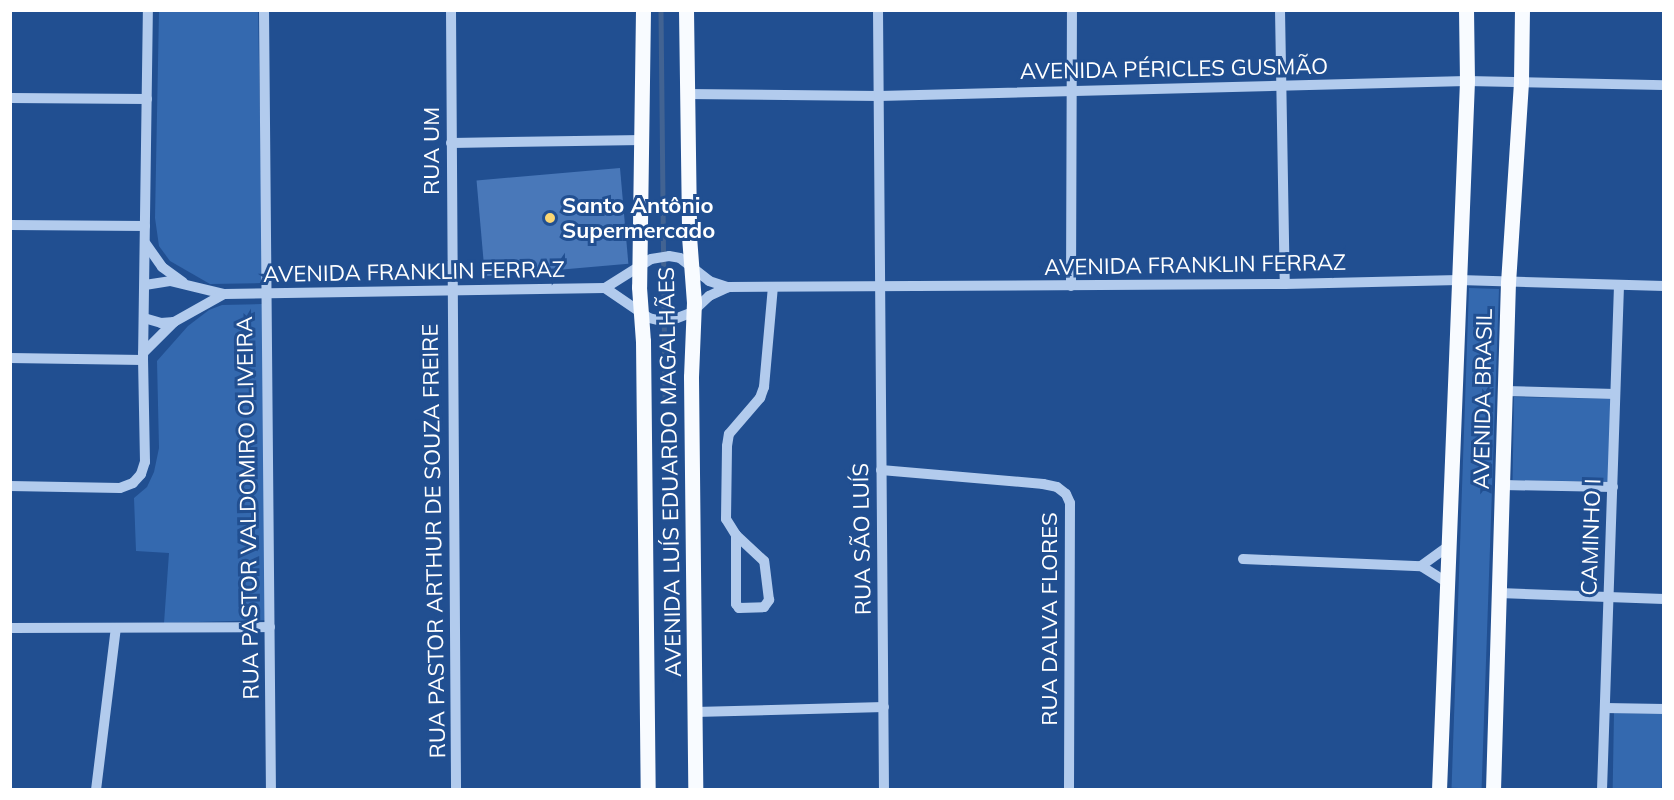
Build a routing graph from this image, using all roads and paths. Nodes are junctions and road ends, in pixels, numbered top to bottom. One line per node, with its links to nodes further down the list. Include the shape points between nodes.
1 (148, 10): 19 (street)
2 (264, 10): 40 (street, RUA PASTOR VALDOMIRO OLIVEIRA)
3 (451, 10): 21 (street, RUA UM)
4 (643, 10): 20 (main road, AVENIDA LUÍS EDUARDO MAGALHÃES)
5 (686, 10): 16 (main road, AVENIDA LUÍS EDUARDO MAGALHÃES)
6 (878, 10): 17 (street, RUA SÃO LUÍS)
7 (1071, 10): 15 (street)
8 (1280, 10): 14 (street)
9 (1466, 10): 11 (main road, AVENIDA BRASIL)
10 (1522, 10): 12 (main road, AVENIDA BRASIL)
11 (1467, 81): 12 (street, AVENIDA PÉRICLES GUSMÃO); 14 (street, AVENIDA PÉRICLES GUSMÃO); 27 (main road, AVENIDA BRASIL)
12 (1521, 81): 13 (street, AVENIDA PÉRICLES GUSMÃO); 28 (main road, AVENIDA BRASIL)
13 (1664, 86)
14 (1280, 87): 15 (street, AVENIDA PÉRICLES GUSMÃO); 30 (street)
15 (1073, 91): 17 (street, AVENIDA PÉRICLES GUSMÃO); 32 (street)
16 (686, 94): 17 (street, AVENIDA PÉRICLES GUSMÃO); 25 (main road, AVENIDA LUÍS EDUARDO MAGALHÃES)
17 (879, 96): 37 (street, RUA SÃO LUÍS)
18 (10, 98): 19 (street)
19 (147, 99): 23 (street)
20 (643, 140): 21 (street); 26 (main road, AVENIDA LUÍS EDUARDO MAGALHÃES)
21 (451, 142): 39 (street, RUA UM)
22 (10, 225): 23 (street)
23 (145, 226): 24 (street)
24 (145, 242): 29 (street, via 162,267); 31 (street)
25 (686, 262): 26 (street, via 669,256); 35 (street, via 709,281); 42 (main road, AVENIDA LUÍS EDUARDO MAGALHÃES)
26 (646, 263): 38 (street); 43 (main road, AVENIDA LUÍS EDUARDO MAGALHÃES)
27 (1459, 280): 28 (street, AVENIDA FRANKLIN FERRAZ); 30 (street, AVENIDA FRANKLIN FERRAZ); 55 (main road, AVENIDA BRASIL)
28 (1508, 283): 33 (street, AVENIDA FRANKLIN FERRAZ); 48 (main road, AVENIDA BRASIL)
29 (185, 284): 31 (street, AVENIDA FRANKLIN FERRAZ, via 163,281); 41 (street, AVENIDA FRANKLIN FERRAZ)
30 (1285, 284): 32 (street, AVENIDA FRANKLIN FERRAZ)
31 (145, 285): 44 (street)
32 (1071, 286): 37 (street, AVENIDA FRANKLIN FERRAZ)
33 (1619, 286): 34 (street, AVENIDA FRANKLIN FERRAZ); 49 (street, CAMINHO I)
34 (1664, 286)
35 (728, 287): 36 (street, AVENIDA FRANKLIN FERRAZ); 42 (street, via 709,296)
36 (773, 287): 37 (street, AVENIDA FRANKLIN FERRAZ); 54 (street, via 764,387 760,398 729,434 727,446 726,519)
37 (881, 287): 50 (street, RUA SÃO LUÍS)
38 (605, 288): 39 (street, AVENIDA FRANKLIN FERRAZ); 43 (street)
39 (452, 292): 40 (street, AVENIDA FRANKLIN FERRAZ); 71 (street, RUA PASTOR ARTHUR DE SOUZA FREIRE)
40 (266, 293): 41 (street, AVENIDA FRANKLIN FERRAZ); 62 (street, RUA PASTOR VALDOMIRO OLIVEIRA)
41 (224, 294): 45 (street, AVENIDA FRANKLIN FERRAZ)
42 (689, 314): 43 (street, via 667,322); 68 (main road, AVENIDA LUÍS EDUARDO MAGALHÃES)
43 (645, 315): 72 (main road, AVENIDA LUÍS EDUARDO MAGALHÃES)
44 (144, 318): 45 (street); 46 (street)
45 (174, 322): 46 (street, AVENIDA FRANKLIN FERRAZ)
46 (143, 357): 47 (street); 52 (street, via 145,462 132,483 120,488)
47 (10, 358)
48 (1505, 391): 49 (street); 51 (main road, AVENIDA BRASIL)
49 (1615, 394): 53 (street, CAMINHO I)
50 (881, 470): 65 (street, RUA SÃO LUÍS); 75 (street, RUA DALVA FLORES, via 1044,484 1066,494 1070,503)
51 (1503, 485): 53 (street); 59 (main road, AVENIDA BRASIL)
52 (10, 486)
53 (1612, 487): 60 (street, CAMINHO I)
54 (736, 535): 54 (street, via 736,604 739,608 764,607 769,600 764,561)
55 (1449, 546): 57 (street); 58 (main road, AVENIDA BRASIL)
56 (1243, 559): 57 (street)
57 (1421, 566): 58 (street)
58 (1447, 582): 76 (main road, AVENIDA BRASIL)
59 (1499, 593): 60 (street); 77 (main road, AVENIDA BRASIL)
60 (1608, 597): 61 (street); 66 (street, CAMINHO I)
61 (1664, 599)
62 (270, 627): 64 (street); 70 (street, RUA PASTOR VALDOMIRO OLIVEIRA)
63 (10, 628): 64 (street)
64 (116, 628): 69 (street)
65 (884, 707): 68 (street); 74 (street, RUA SÃO LUÍS)
66 (1605, 708): 67 (street); 78 (street, CAMINHO I)
67 (1664, 709)
68 (695, 712): 73 (main road, AVENIDA LUÍS EDUARDO MAGALHÃES)
69 (96, 789)
70 (271, 789)
71 (456, 789)
72 (648, 789)
73 (695, 789)
74 (884, 789)
75 (1069, 789)
76 (1439, 789)
77 (1493, 789)
78 (1602, 789)

